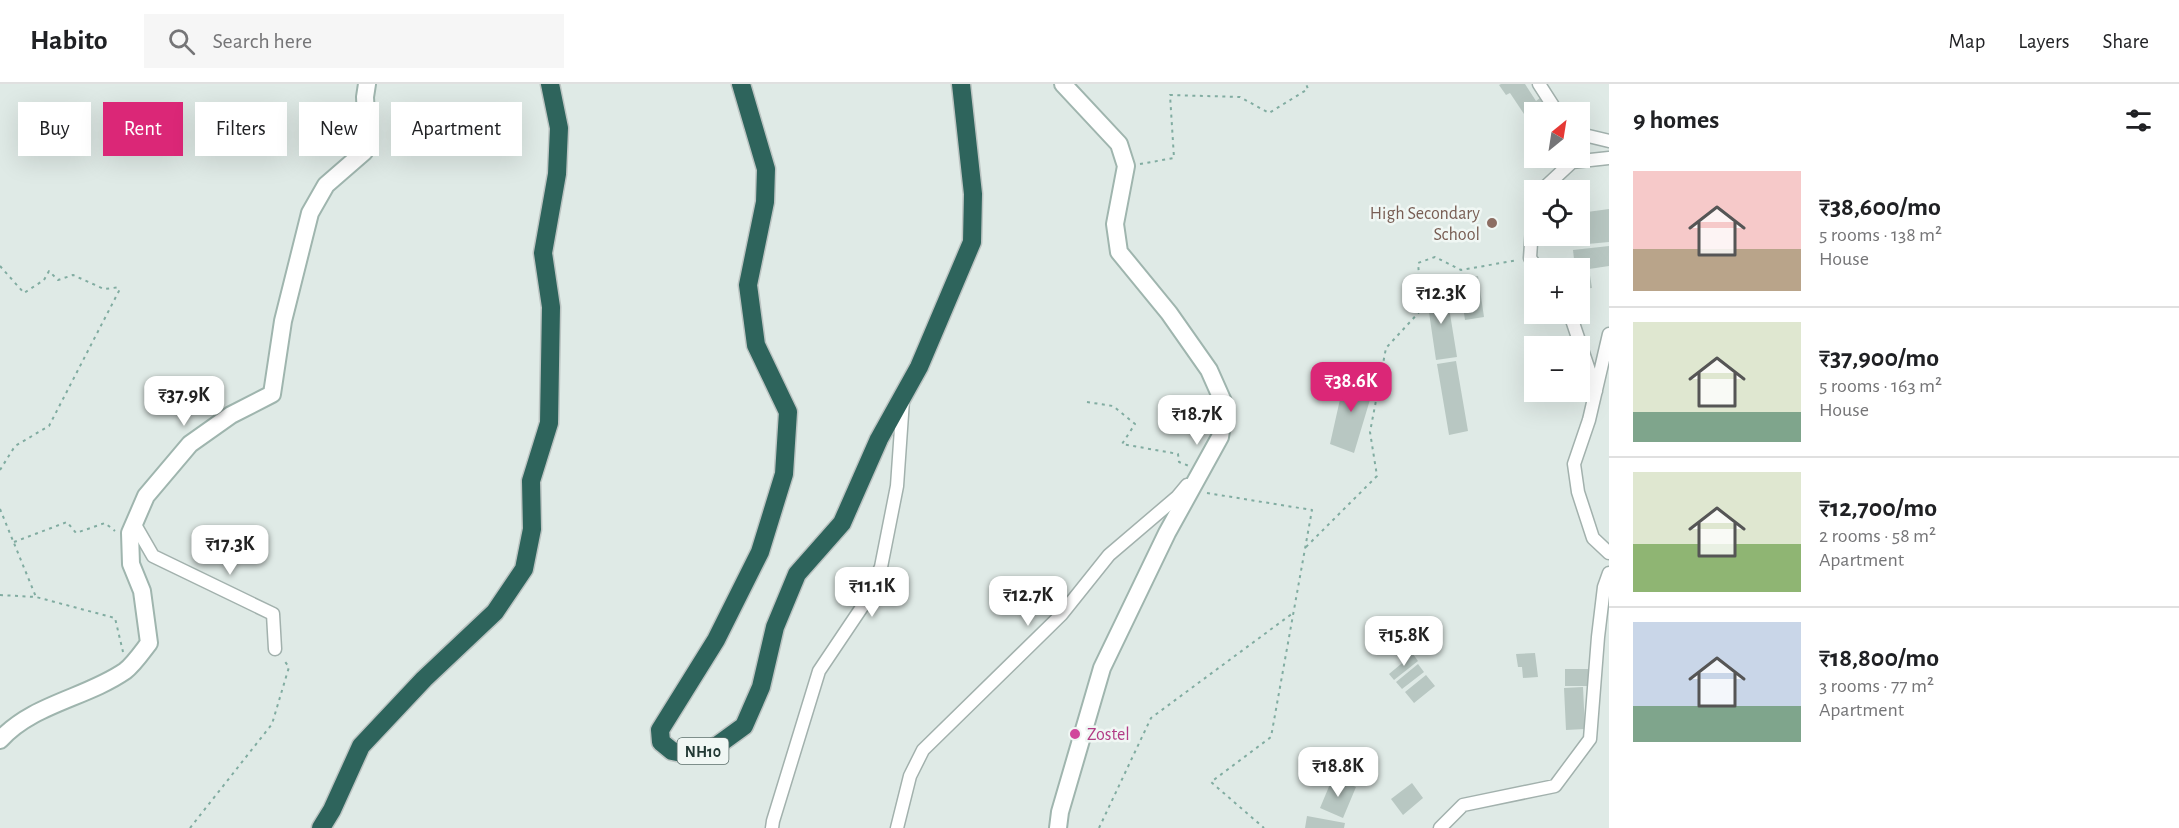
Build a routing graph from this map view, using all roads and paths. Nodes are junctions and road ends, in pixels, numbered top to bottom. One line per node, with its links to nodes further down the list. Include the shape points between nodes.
1 (367, 84): 27 (main road, via 364,152 326,185 310,213 283,321 272,394 231,415 190,444 146,496)
2 (550, 84): 41 (highway, via 559,128 557,174 543,253 551,307 549,423 531,481 532,529 524,569 495,612 361,746)
3 (741, 84): 21 (highway, NH10, via 766,169 765,202 748,285 756,345 788,412 783,474 760,552 716,640 660,730 662,742 672,752 711,750 744,726 761,687 775,627 797,574 842,523 879,439)
4 (961, 84): 21 (highway, NH10, via 973,194 972,242)
5 (1063, 84): 12 (main road, via 1119,144)
6 (1306, 84): 12 (path, via 1308,90 1269,113 1240,97 1170,95 1174,158)
7 (1539, 84): 8 (street)
8 (1551, 102)
9 (1590, 136): 10 (street)
10 (1609, 141)
11 (1609, 158): 13 (street, via 1572,162)
12 (1126, 166): 23 (main road, via 1115,224 1119,252 1209,370 1225,406 1220,436)
13 (1553, 180)
14 (1531, 246): 15 (street)
15 (1530, 258)
16 (1524, 259): 30 (path, via 1461,270 1435,257 1418,263 1422,309 1386,348 1370,432 1377,476)
17 (0, 267): 24 (path, via 24,293 44,280 49,271 58,280 73,275 104,289 121,287 49,426 15,446)
18 (1573, 324): 20 (street)
19 (1609, 334): 20 (street)
20 (1596, 392): 31 (street, via 1574,464 1578,492 1593,538)
21 (904, 395): 39 (street, via 897,486 881,567 862,607 819,670)
22 (1087, 402): 23 (path, via 1113,406 1135,424 1122,444 1178,454 1179,462 1189,466)
23 (1212, 454): 25 (main road); 42 (street, via 1177,497 1108,555 1061,615 923,750 910,776)
24 (0, 470)
25 (1191, 491): 30 (path, via 1312,510); 43 (main road, via 1102,668)
26 (0, 509): 29 (path)
27 (134, 523): 36 (street, via 153,556 273,614); 37 (main road, via 130,533 131,564 142,591 149,643)
28 (121, 535): 29 (path, via 105,523 76,533 67,522)
29 (14, 542): 34 (path)
30 (1305, 548): 35 (path)
31 (1609, 553)
32 (1609, 573): 46 (street, via 1598,637 1590,739 1555,786 1463,805)
33 (0, 595): 34 (path)
34 (36, 597): 37 (path, via 115,618)
35 (1293, 613): 44 (path, via 1151,718); 45 (path, via 1271,736 1211,782)
36 (275, 649): 40 (path, via 289,667 272,724)
37 (127, 670): 38 (main road, via 28,718)
38 (0, 740)
39 (770, 826)
40 (190, 828)
41 (321, 828)
42 (897, 828)
43 (1058, 828)
44 (1099, 828)
45 (1264, 828)
46 (1440, 828)

